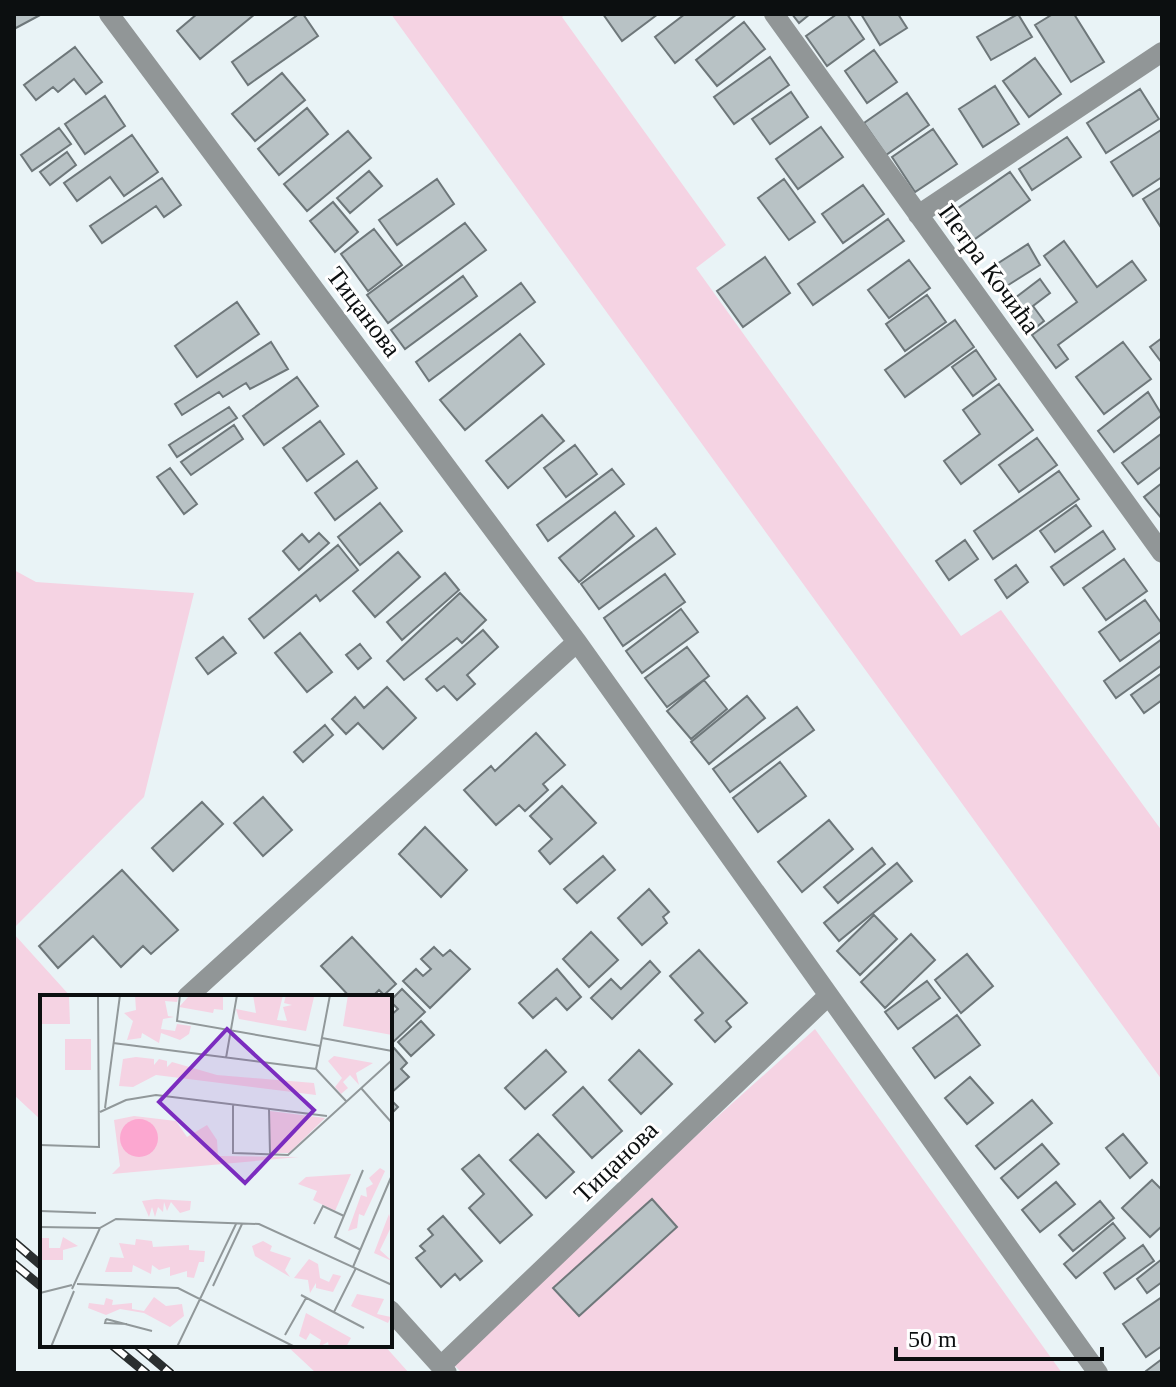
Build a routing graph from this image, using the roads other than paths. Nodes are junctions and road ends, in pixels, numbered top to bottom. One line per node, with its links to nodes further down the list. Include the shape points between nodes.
1 (109, 14): 6 (street, Тицанова)
2 (774, 14): 4 (street, Петра Кочића)
3 (1162, 52): 4 (street)
4 (918, 215): 5 (street, Петра Кочића)
5 (1162, 553)
6 (577, 642): 7 (street); 8 (street, Тицанова)
7 (189, 995)
8 (828, 996): 10 (street, Тицанова); 11 (street, Тицанова)
9 (392, 1312): 10 (street)
10 (444, 1369)
11 (1098, 1373)

